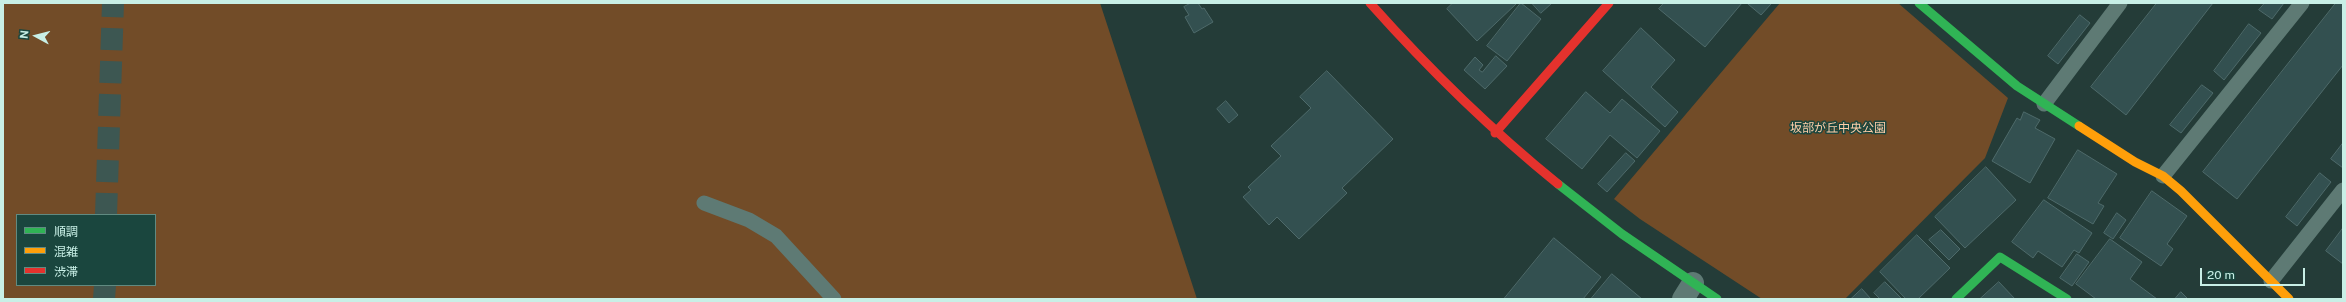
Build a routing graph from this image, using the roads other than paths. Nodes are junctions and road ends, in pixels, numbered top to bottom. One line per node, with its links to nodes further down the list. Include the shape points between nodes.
1 (1370, 3): 7 (street, via 1431,71)
2 (1609, 3): 7 (street)
3 (1919, 3): 6 (street, via 2017,86)
4 (2120, 3): 6 (lane)
5 (2302, 3): 8 (lane)
6 (2044, 104): 8 (street, via 2135,162)
7 (1495, 133): 12 (street)
8 (2163, 176): 11 (street)
9 (2343, 190): 11 (lane)
10 (704, 203): 13 (lane, via 749,220 776,236)
11 (2271, 281): 17 (street)
12 (1688, 291): 14 (street)
13 (834, 299)
14 (1718, 299)
15 (1956, 299): 16 (street, via 2000,257)
16 (2067, 299)
17 (2289, 299)

